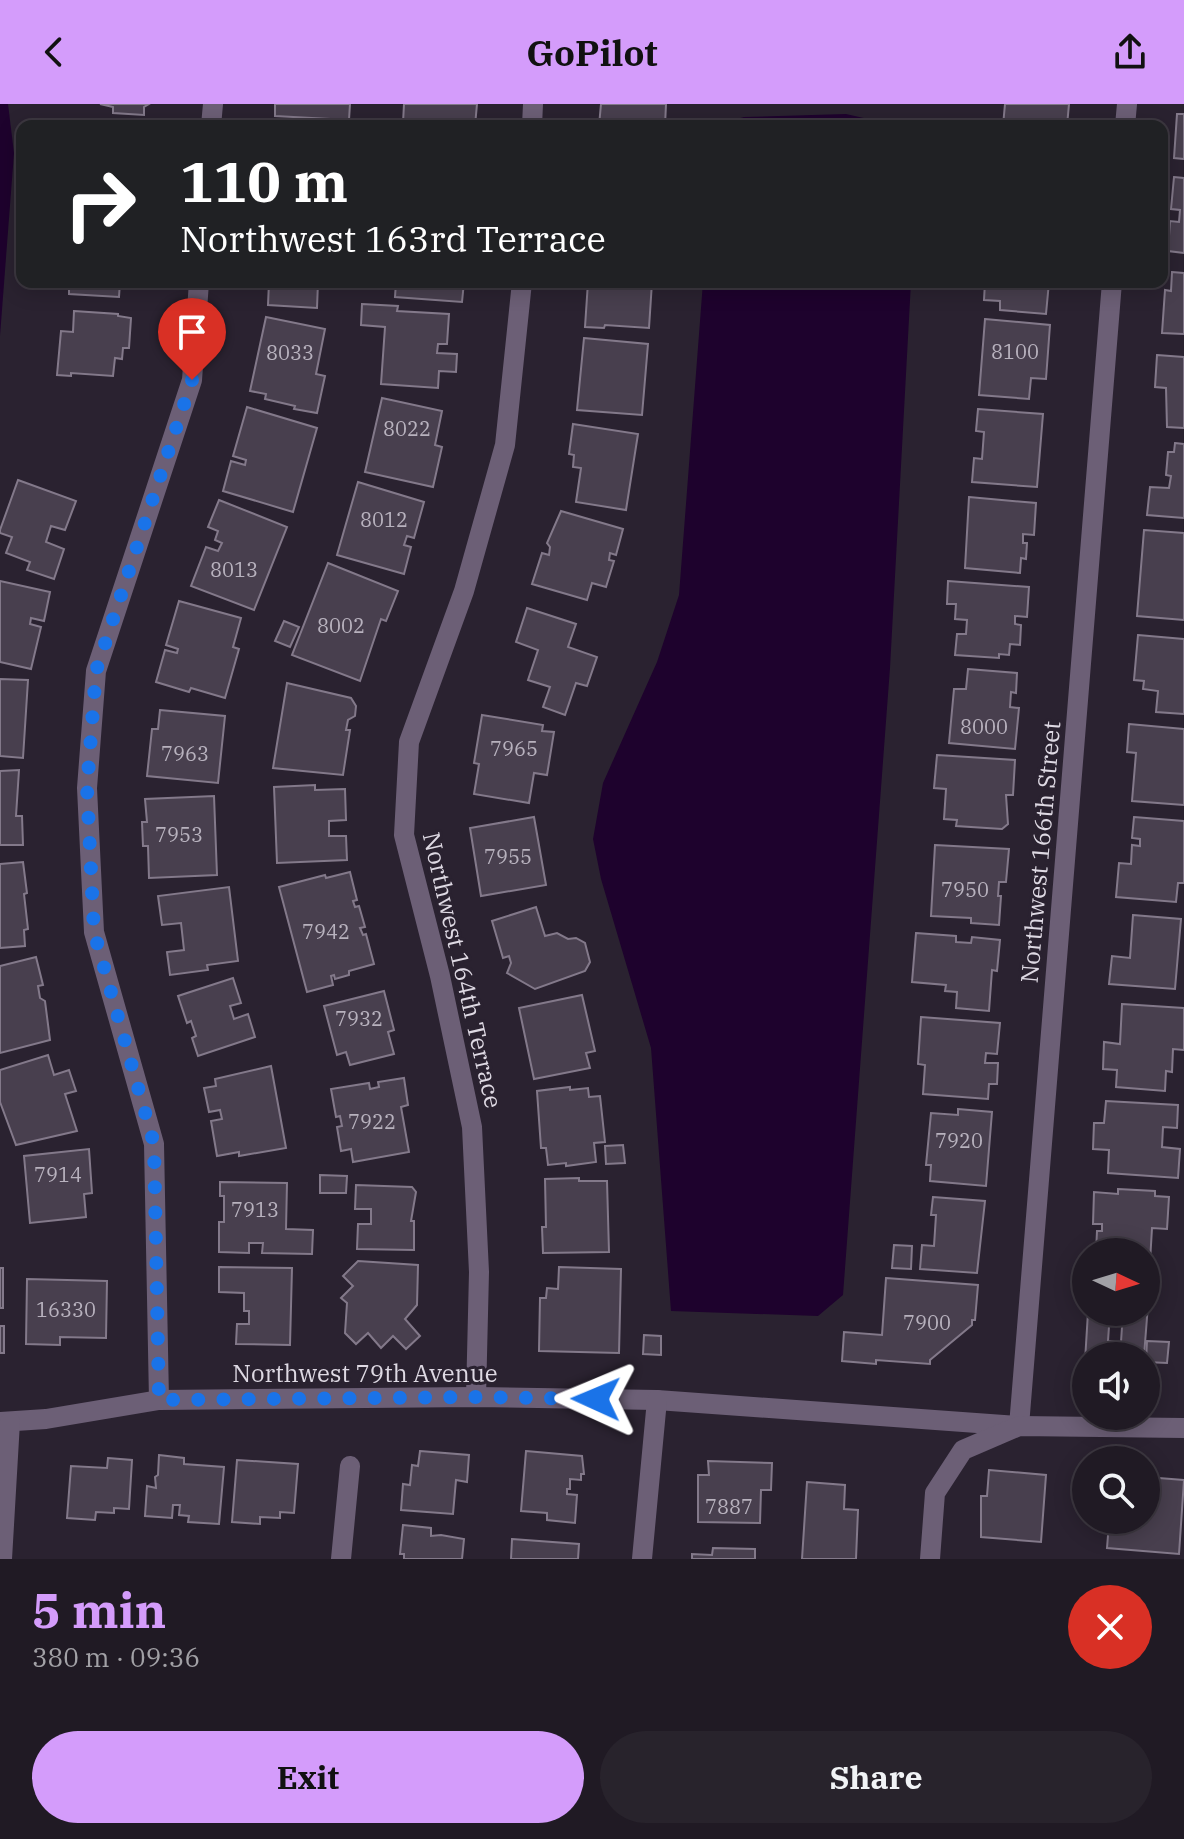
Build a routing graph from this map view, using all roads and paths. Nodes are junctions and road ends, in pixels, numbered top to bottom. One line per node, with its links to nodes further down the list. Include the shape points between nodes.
1 (199, 288): 5 (street, via 192,380 96,671 87,788 94,932 154,1144)
2 (521, 288): 4 (street, Northwest 164th Terrace, via 505,445 464,591 409,742 404,835 472,1127 479,1272)
3 (1112, 288): 8 (street, Northwest 166th Street)
4 (476, 1397): 5 (street, Northwest 79th Avenue); 6 (street, Northwest 79th Avenue)
5 (159, 1400): 7 (street, Northwest 79th Avenue)
6 (657, 1400): 8 (street, Northwest 79th Avenue); 13 (street)
7 (5, 1422): 11 (street)
8 (1019, 1426): 9 (street, Northwest 79th Avenue); 14 (street, Northwest 79th Avenue, via 963,1450 935,1493)
9 (1184, 1428)
10 (350, 1466): 12 (street)
11 (2, 1559)
12 (341, 1559)
13 (642, 1559)
14 (930, 1559)

